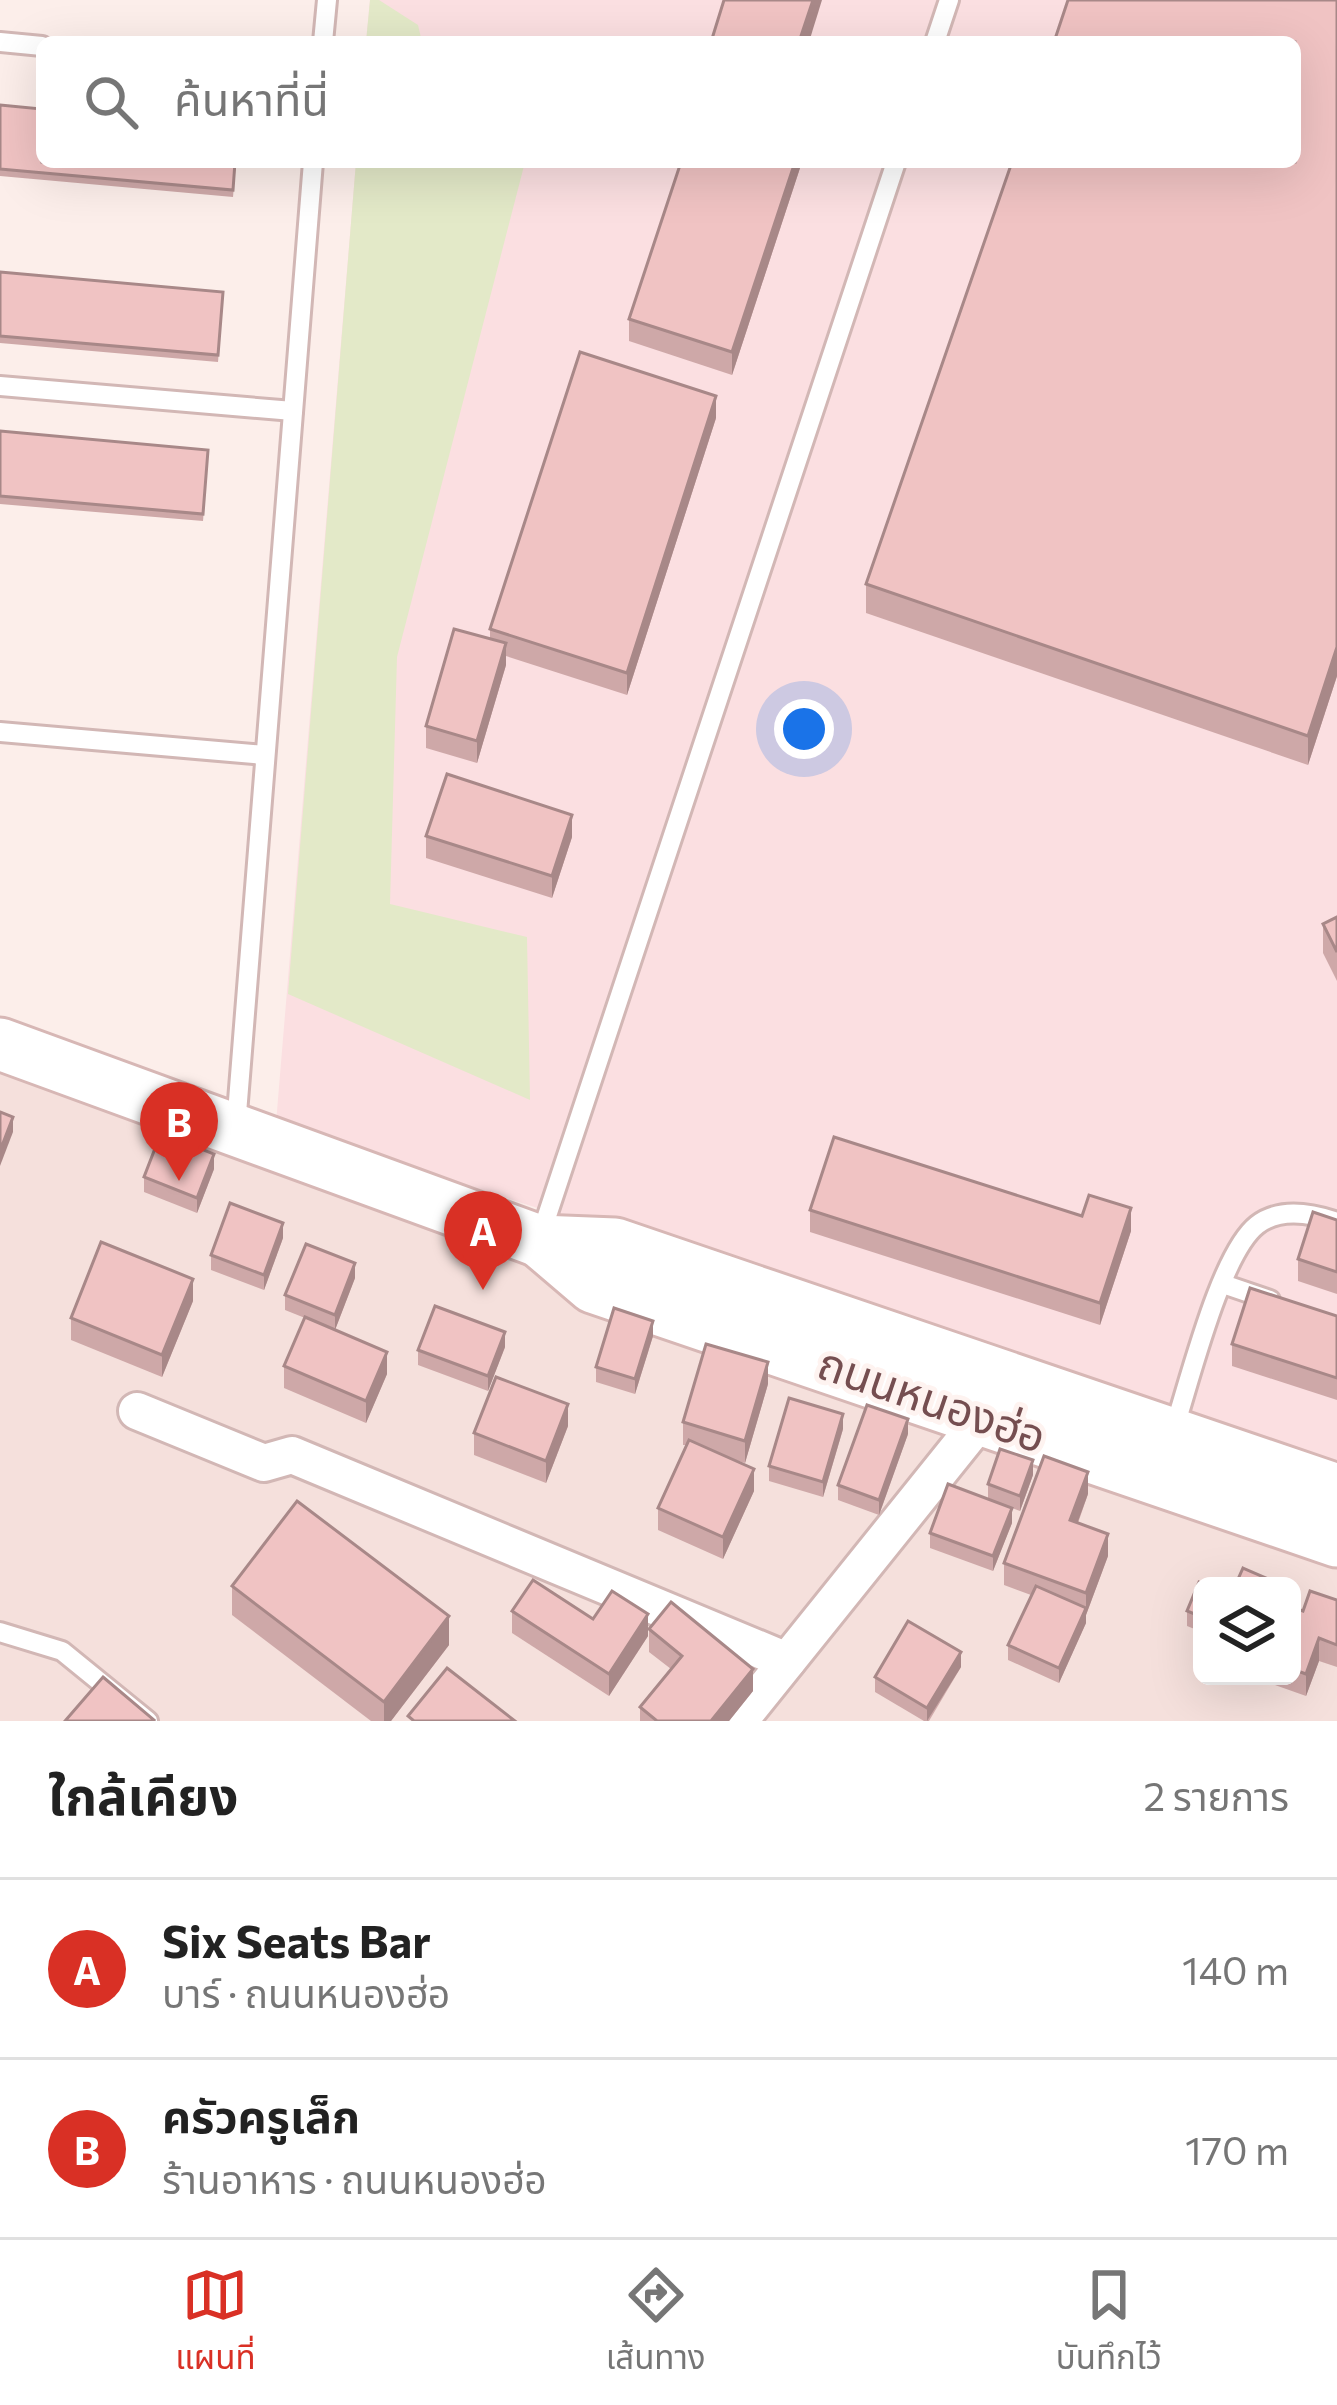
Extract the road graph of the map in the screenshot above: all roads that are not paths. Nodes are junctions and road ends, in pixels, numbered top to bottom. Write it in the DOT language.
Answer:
graph roads {
  1 [pos="327,0"];
  2 [pos="949,0"];
  3 [pos="324,36"];
  4 [pos="937,36"];
  5 [pos="0,42"];
  6 [pos="36,45"];
  7 [pos="313,168"];
  8 [pos="894,168"];
  9 [pos="0,386"];
  10 [pos="293,411"];
  11 [pos="0,732"];
  12 [pos="264,755"];
  13 [pos="0,1044"];
  14 [pos="236,1131"];
  15 [pos="1337,1222"];
  16 [pos="538,1241"];
  17 [pos="1222,1284"];
  18 [pos="1299,1310"];
  19 [pos="137,1411"];
  20 [pos="984,1416"];
  21 [pos="1165,1455"];
  22 [pos="1337,1490"];
  23 [pos="1337,1541"];
  24 [pos="0,1632"];
  25 [pos="787,1661"];
  26 [pos="148,1721"];
  27 [pos="739,1721"];
  1 -- 3 [label="lane"];
  2 -- 4 [label="lane"];
  5 -- 6 [label="lane"];
  7 -- 10 [label="lane"];
  8 -- 16 [label="lane"];
  9 -- 10 [label="lane"];
  10 -- 12 [label="lane"];
  11 -- 12 [label="lane"];
  12 -- 14 [label="lane"];
  13 -- 14 [label="street, ถนนหนองฮ่อ"];
  14 -- 16 [label="street, ถนนหนองฮ่อ"];
  15 -- 17 [label="lane"];
  16 -- 20 [label="street, ถนนหนองฮ่อ"];
  16 -- 21 [label="street, ถนนหนองฮ่อ"];
  17 -- 18 [label="lane"];
  17 -- 21 [label="lane"];
  19 -- 25 [label="street"];
  20 -- 21 [label="street, ถนนหนองฮ่อ"];
  20 -- 25 [label="street"];
  21 -- 22 [label="street, ถนนหนองฮ่อ"];
  21 -- 23 [label="street, ถนนหนองฮ่อ"];
  24 -- 26 [label="lane"];
  25 -- 27 [label="street"];
}
